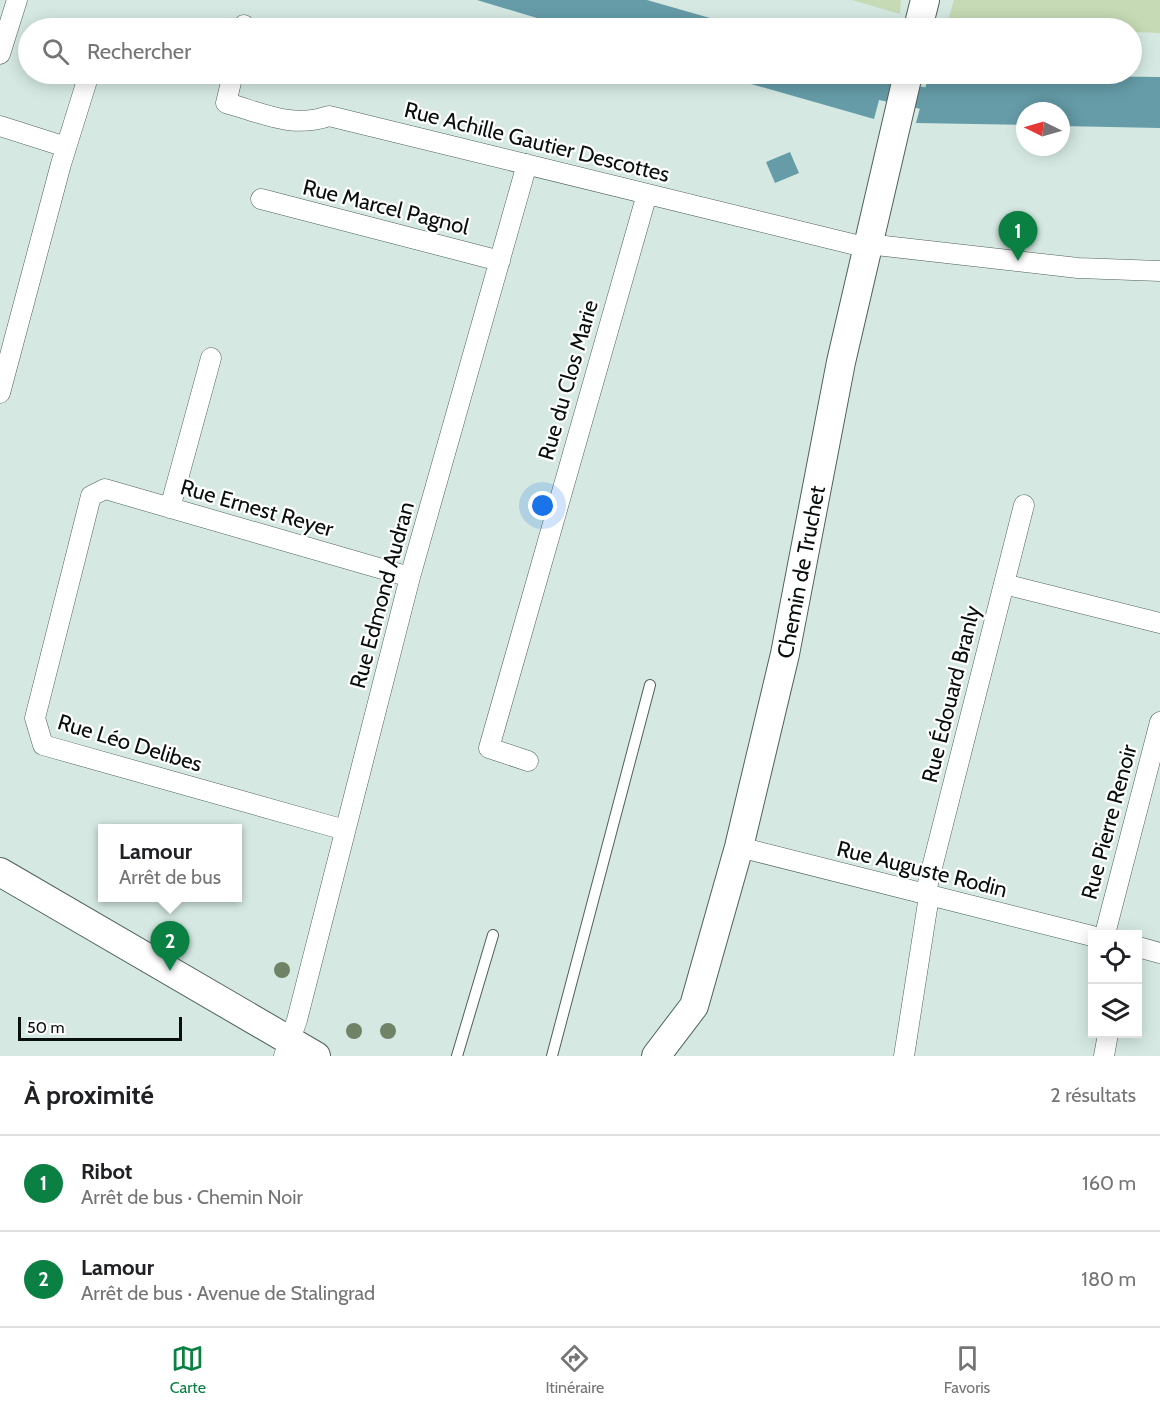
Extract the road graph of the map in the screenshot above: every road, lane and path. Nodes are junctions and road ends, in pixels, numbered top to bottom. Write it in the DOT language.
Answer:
graph roads {
  1 [pos="17,0"];
  2 [pos="925,0"];
  3 [pos="920,18"];
  4 [pos="0,54"];
  5 [pos="86,84"];
  6 [pos="231,84"];
  7 [pos="906,84"];
  8 [pos="0,126"];
  9 [pos="66,147"];
  10 [pos="527,164"];
  11 [pos="647,194"];
  12 [pos="261,200"];
  13 [pos="867,244"];
  14 [pos="500,261"];
  15 [pos="1160,271"];
  16 [pos="211,358"];
  17 [pos="0,393"];
  18 [pos="91,496"];
  19 [pos="1024,505"];
  20 [pos="170,508"];
  21 [pos="410,577"];
  22 [pos="1004,584"];
  23 [pos="1160,623"];
  24 [pos="650,685"];
  25 [pos="1160,722"];
  26 [pos="528,761"];
  27 [pos="345,830"];
  28 [pos="739,847"];
  29 [pos="0,872"];
  30 [pos="927,895"];
  31 [pos="1106,930"];
  32 [pos="493,935"];
  33 [pos="1088,935"];
  34 [pos="1142,948"];
  35 [pos="1160,953"];
  36 [pos="1107,1038"];
  37 [pos="287,1048"];
  38 [pos="316,1056"];
  39 [pos="458,1056"];
  40 [pos="552,1056"];
  41 [pos="656,1056"];
  42 [pos="904,1056"];
  43 [pos="1104,1056"];
  1 -- 4 [label="street"];
  2 -- 3 [label="main road"];
  5 -- 9 [label="street"];
  6 -- 10 [label="street, Rue Achille Gautier Descottes"];
  7 -- 13 [label="main road, Chemin de Truchet"];
  8 -- 9 [label="street"];
  9 -- 17 [label="street"];
  10 -- 11 [label="street, Rue Achille Gautier Descottes"];
  10 -- 14 [label="street, Rue Edmond Audran"];
  11 -- 13 [label="street, Rue Achille Gautier Descottes"];
  11 -- 26 [label="street, Rue du Clos Marie"];
  12 -- 14 [label="street, Rue Marcel Pagnol"];
  13 -- 15 [label="street, Rue Achille Gautier Descottes"];
  13 -- 28 [label="main road, Chemin de Truchet"];
  14 -- 21 [label="street, Rue Edmond Audran"];
  16 -- 20 [label="street"];
  18 -- 20 [label="street, Rue Ernest Reyer"];
  18 -- 27 [label="street, Rue Léo Delibes"];
  19 -- 22 [label="street, Rue Édouard Branly"];
  20 -- 21 [label="street, Rue Ernest Reyer"];
  21 -- 27 [label="street, Rue Edmond Audran"];
  22 -- 23 [label="street"];
  22 -- 30 [label="street, Rue Édouard Branly"];
  24 -- 40 [label="lane"];
  25 -- 31 [label="street, Rue Pierre Renoir"];
  27 -- 37 [label="street, Rue Edmond Audran"];
  28 -- 30 [label="street, Rue Auguste Rodin"];
  28 -- 41 [label="main road, Chemin de Truchet"];
  29 -- 37 [label="main road"];
  30 -- 33 [label="street, Rue Auguste Rodin"];
  30 -- 42 [label="street, Rue Édouard Branly"];
  32 -- 39 [label="lane"];
  34 -- 35 [label="street"];
  36 -- 43 [label="street"];
  37 -- 38 [label="main road"];
}
